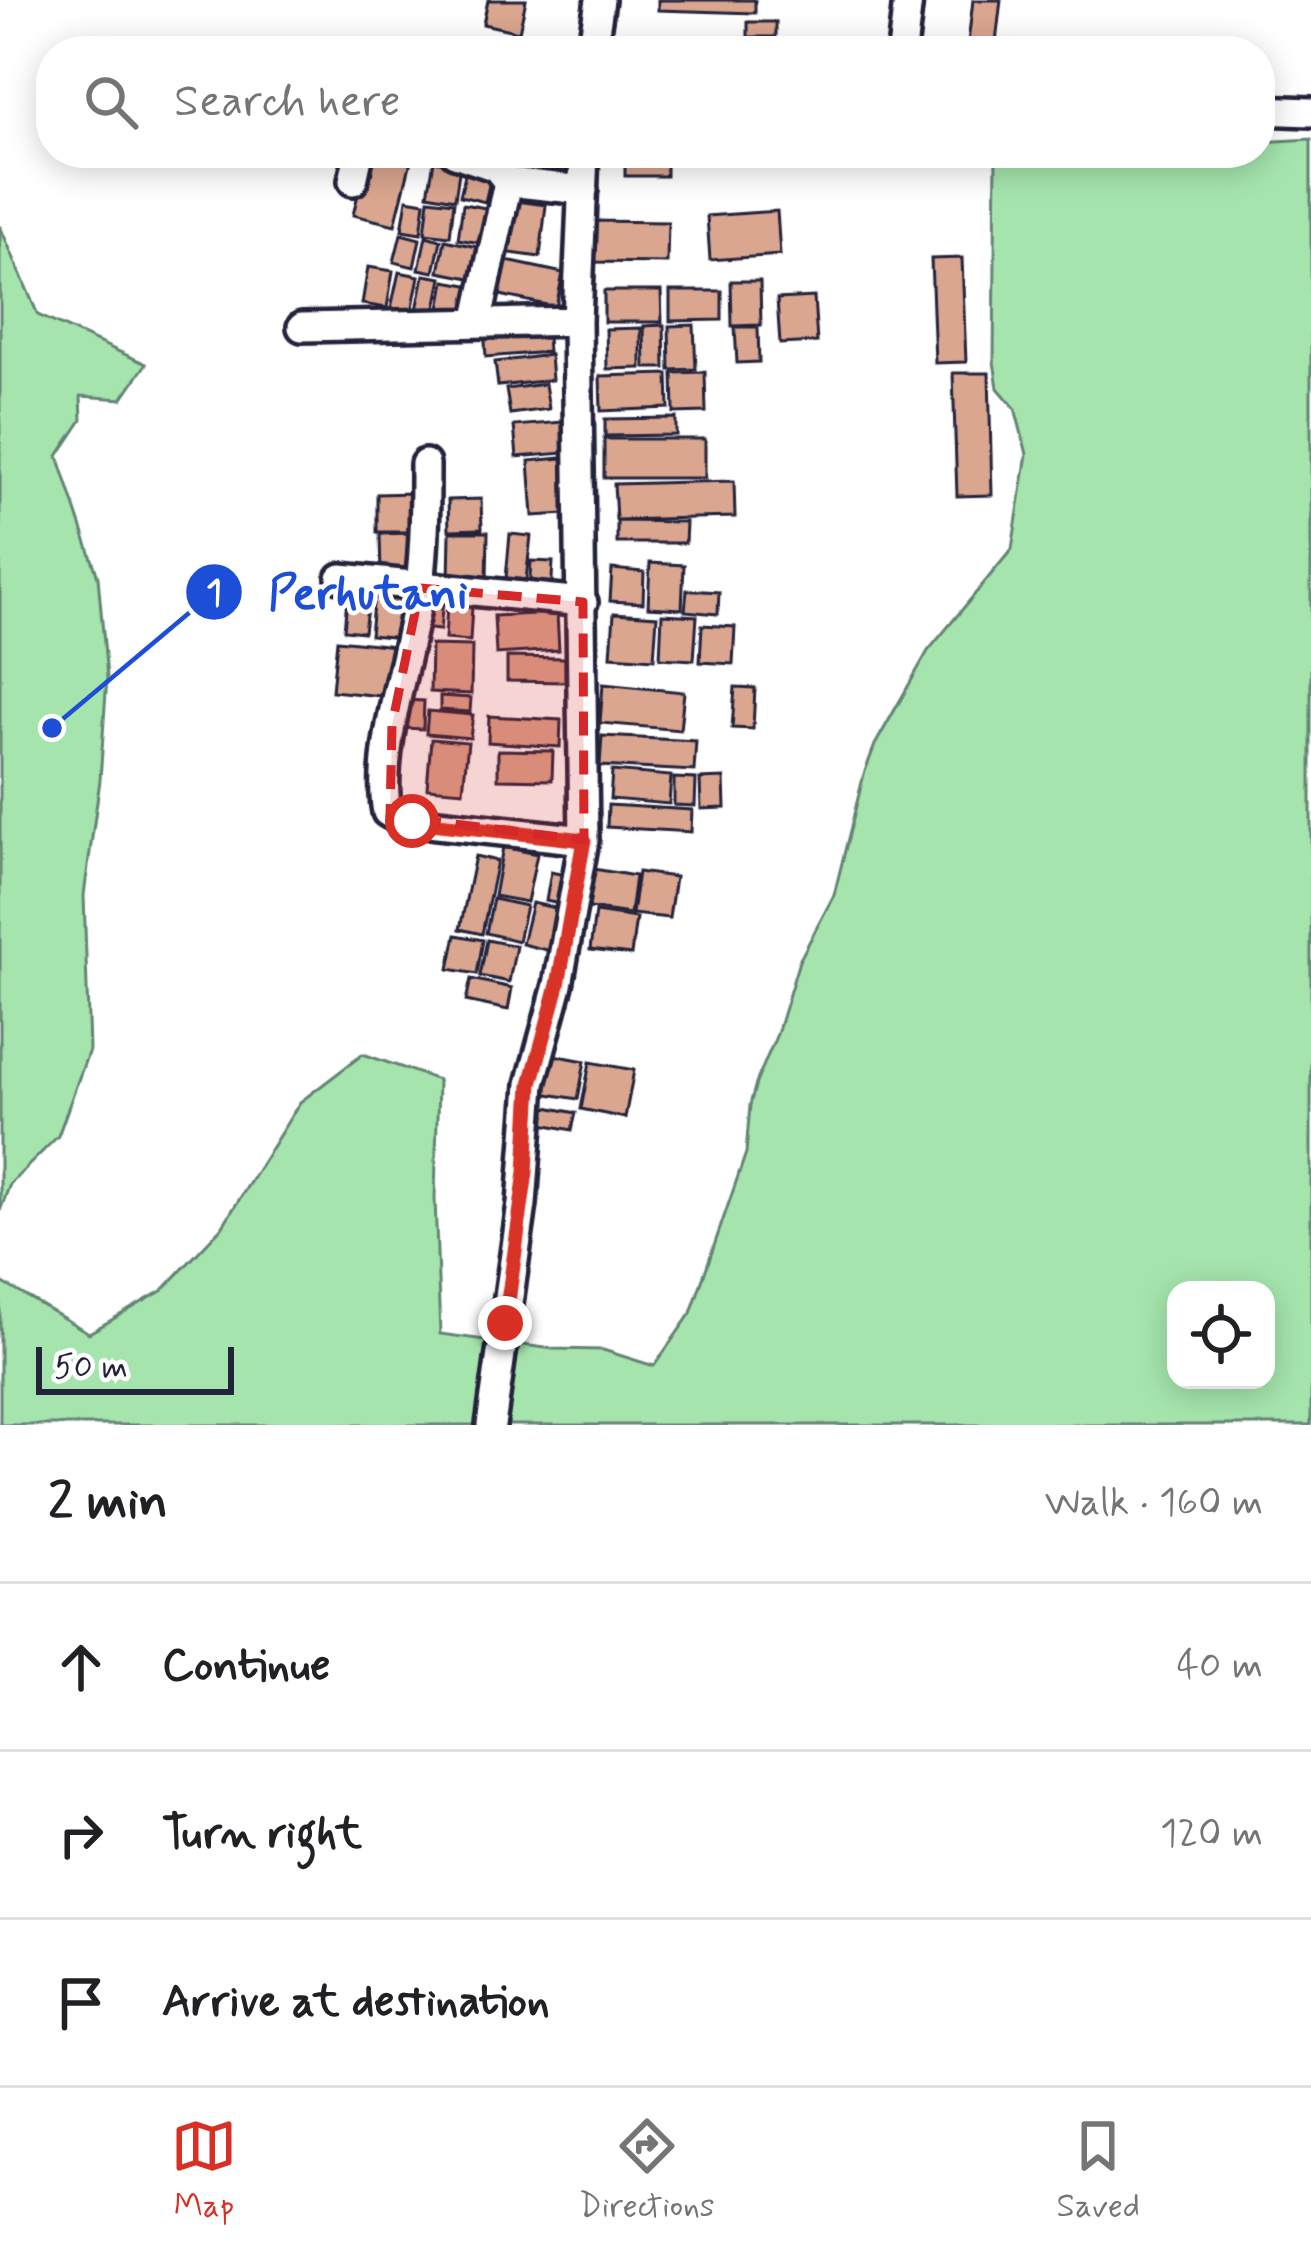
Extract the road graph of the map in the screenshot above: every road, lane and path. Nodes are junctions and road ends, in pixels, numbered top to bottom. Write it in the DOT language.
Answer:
graph roads {
  1 [pos="600,0"];
  2 [pos="908,0"];
  3 [pos="594,36"];
  4 [pos="904,36"];
  5 [pos="1275,111"];
  6 [pos="1311,112"];
  7 [pos="497,168"];
  8 [pos="584,168"];
  9 [pos="508,182"];
  10 [pos="583,190"];
  11 [pos="578,321"];
  12 [pos="477,322"];
  13 [pos="302,327"];
  14 [pos="424,464"];
  15 [pos="341,578"];
  16 [pos="420,588"];
  17 [pos="583,602"];
  18 [pos="584,840"];
  19 [pos="491,1425"];
  1 -- 3 [label="street"];
  2 -- 4 [label="street"];
  5 -- 6 [label="street"];
  7 -- 9 [label="street"];
  8 -- 10 [label="street"];
  9 -- 10 [label="street"];
  9 -- 12 [label="street"];
  10 -- 11 [label="street"];
  11 -- 12 [label="street"];
  11 -- 17 [label="street"];
  12 -- 13 [label="street"];
  14 -- 16 [label="street"];
  15 -- 16 [label="street"];
  16 -- 17 [label="street"];
  16 -- 18 [label="street"];
  17 -- 18 [label="street"];
  18 -- 19 [label="street"];
}
